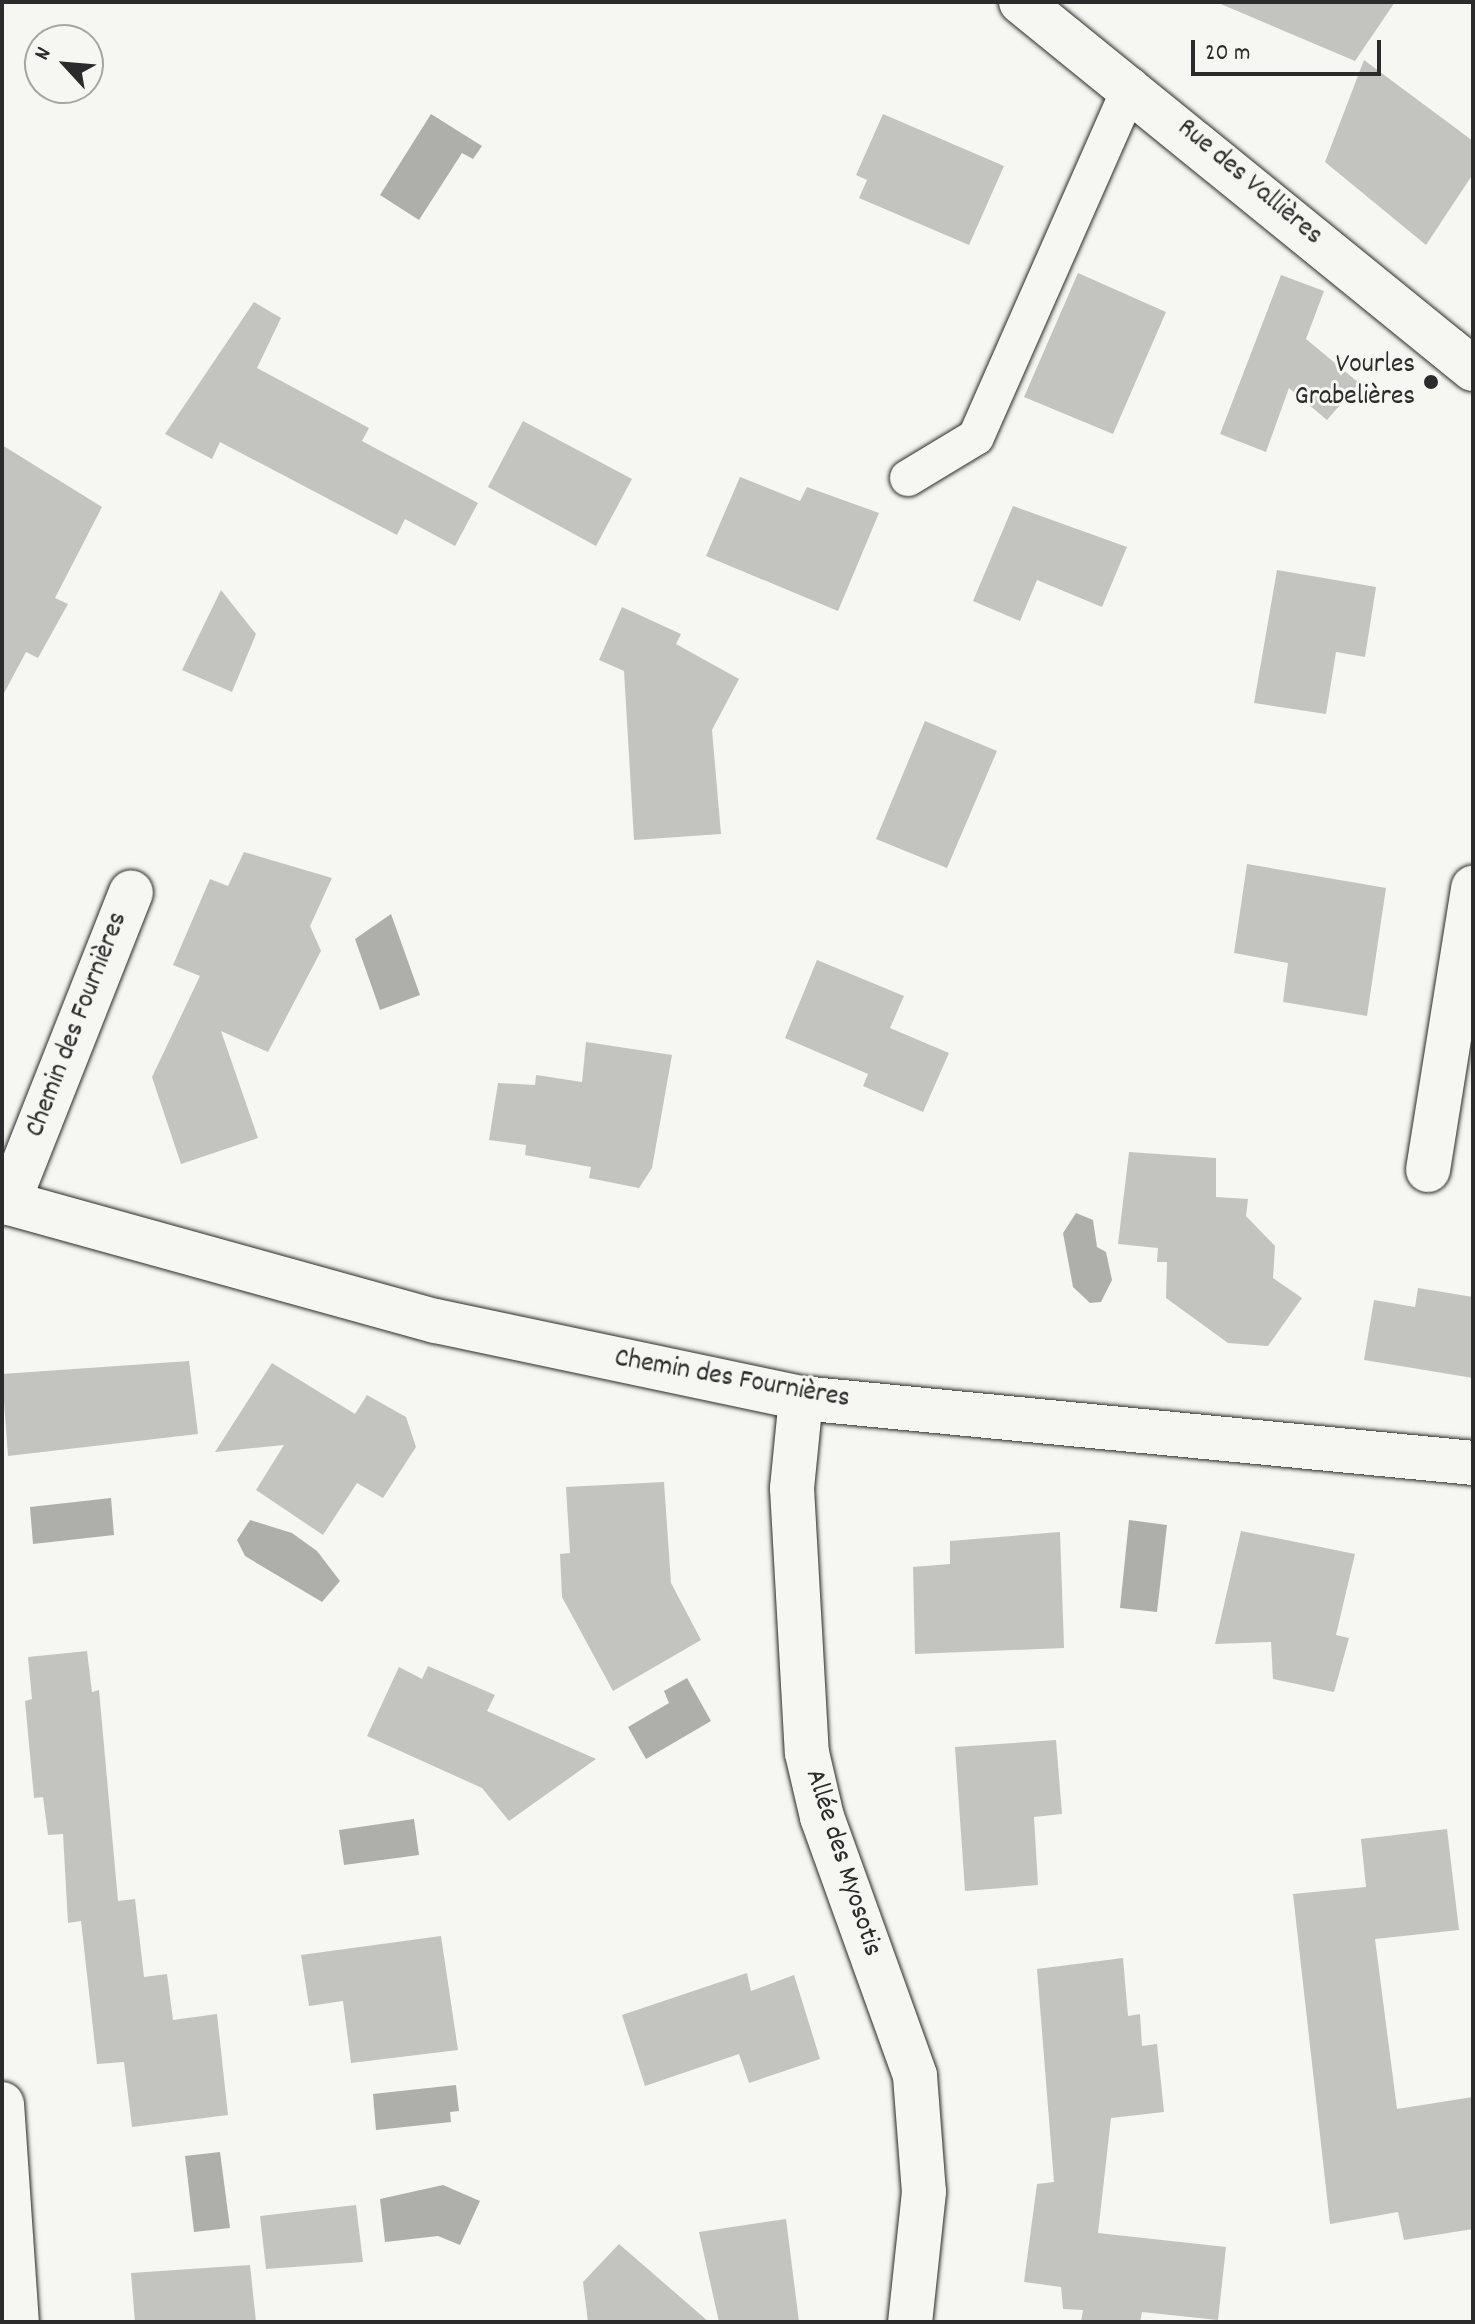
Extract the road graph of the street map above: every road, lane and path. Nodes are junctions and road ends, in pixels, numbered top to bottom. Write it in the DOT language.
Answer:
graph roads {
  1 [pos="1021,2"];
  2 [pos="1131,86"];
  3 [pos="1467,350"];
  4 [pos="908,478"];
  5 [pos="1473,888"];
  6 [pos="131,892"];
  7 [pos="1428,1170"];
  8 [pos="5,1202"];
  9 [pos="801,1398"];
  10 [pos="1473,1463"];
  11 [pos="2,2104"];
  12 [pos="17,2322"];
  13 [pos="910,2322"];
  1 -- 2 [label="street, Rue des Vallières"];
  2 -- 3 [label="street, Rue des Vallières"];
  2 -- 4 [label="lane"];
  5 -- 7 [label="street"];
  6 -- 8 [label="street, Chemin des Fournières"];
  8 -- 9 [label="street, Chemin des Fournières"];
  9 -- 10 [label="street, Chemin des Fournières"];
  9 -- 13 [label="street, Allée des Myosotis"];
  11 -- 12 [label="street"];
}
